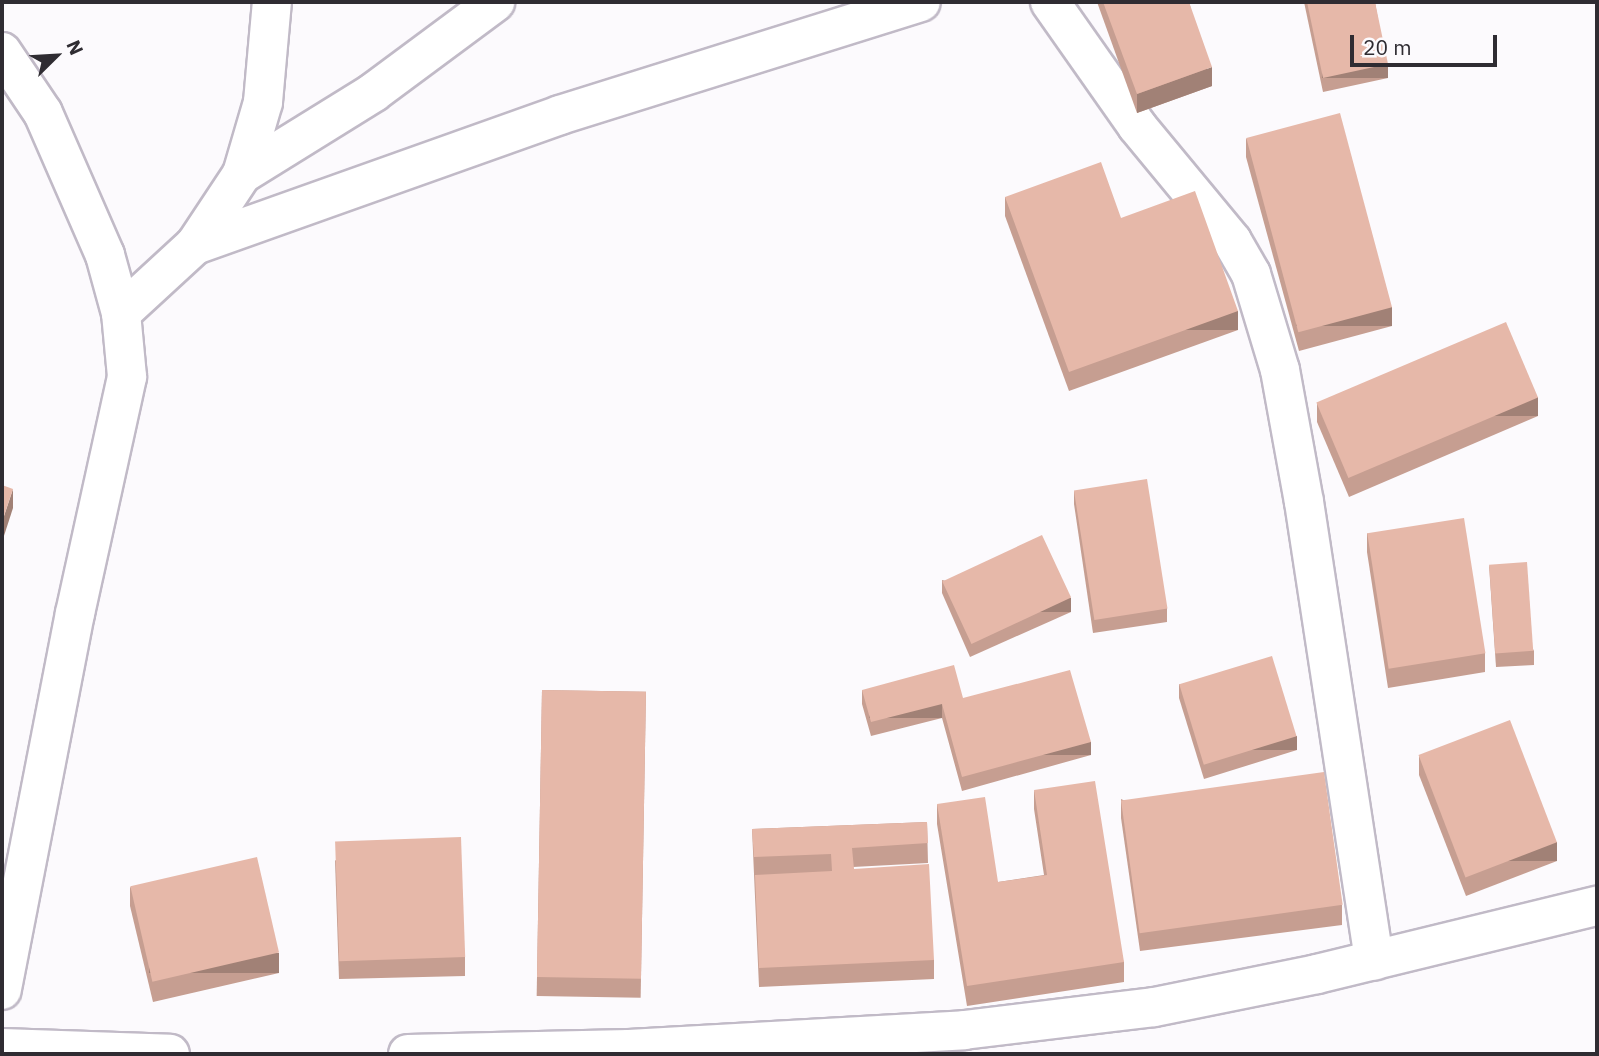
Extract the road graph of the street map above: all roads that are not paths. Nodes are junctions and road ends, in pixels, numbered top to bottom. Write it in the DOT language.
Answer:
graph roads {
  1 [pos="272,2"];
  2 [pos="495,2"];
  3 [pos="921,2"];
  4 [pos="1050,2"];
  5 [pos="2,52"];
  6 [pos="242,174"];
  7 [pos="194,245"];
  8 [pos="121,313"];
  9 [pos="1597,906"];
  10 [pos="1374,961"];
  11 [pos="2,990"];
  12 [pos="2,1048"];
  13 [pos="170,1054"];
  14 [pos="408,1054"];
  1 -- 6 [label="street"];
  2 -- 6 [label="street"];
  3 -- 7 [label="street"];
  4 -- 10 [label="street"];
  5 -- 8 [label="street"];
  6 -- 7 [label="street"];
  7 -- 8 [label="street"];
  8 -- 11 [label="street"];
  9 -- 10 [label="street"];
  10 -- 14 [label="street"];
  12 -- 13 [label="street"];
}
